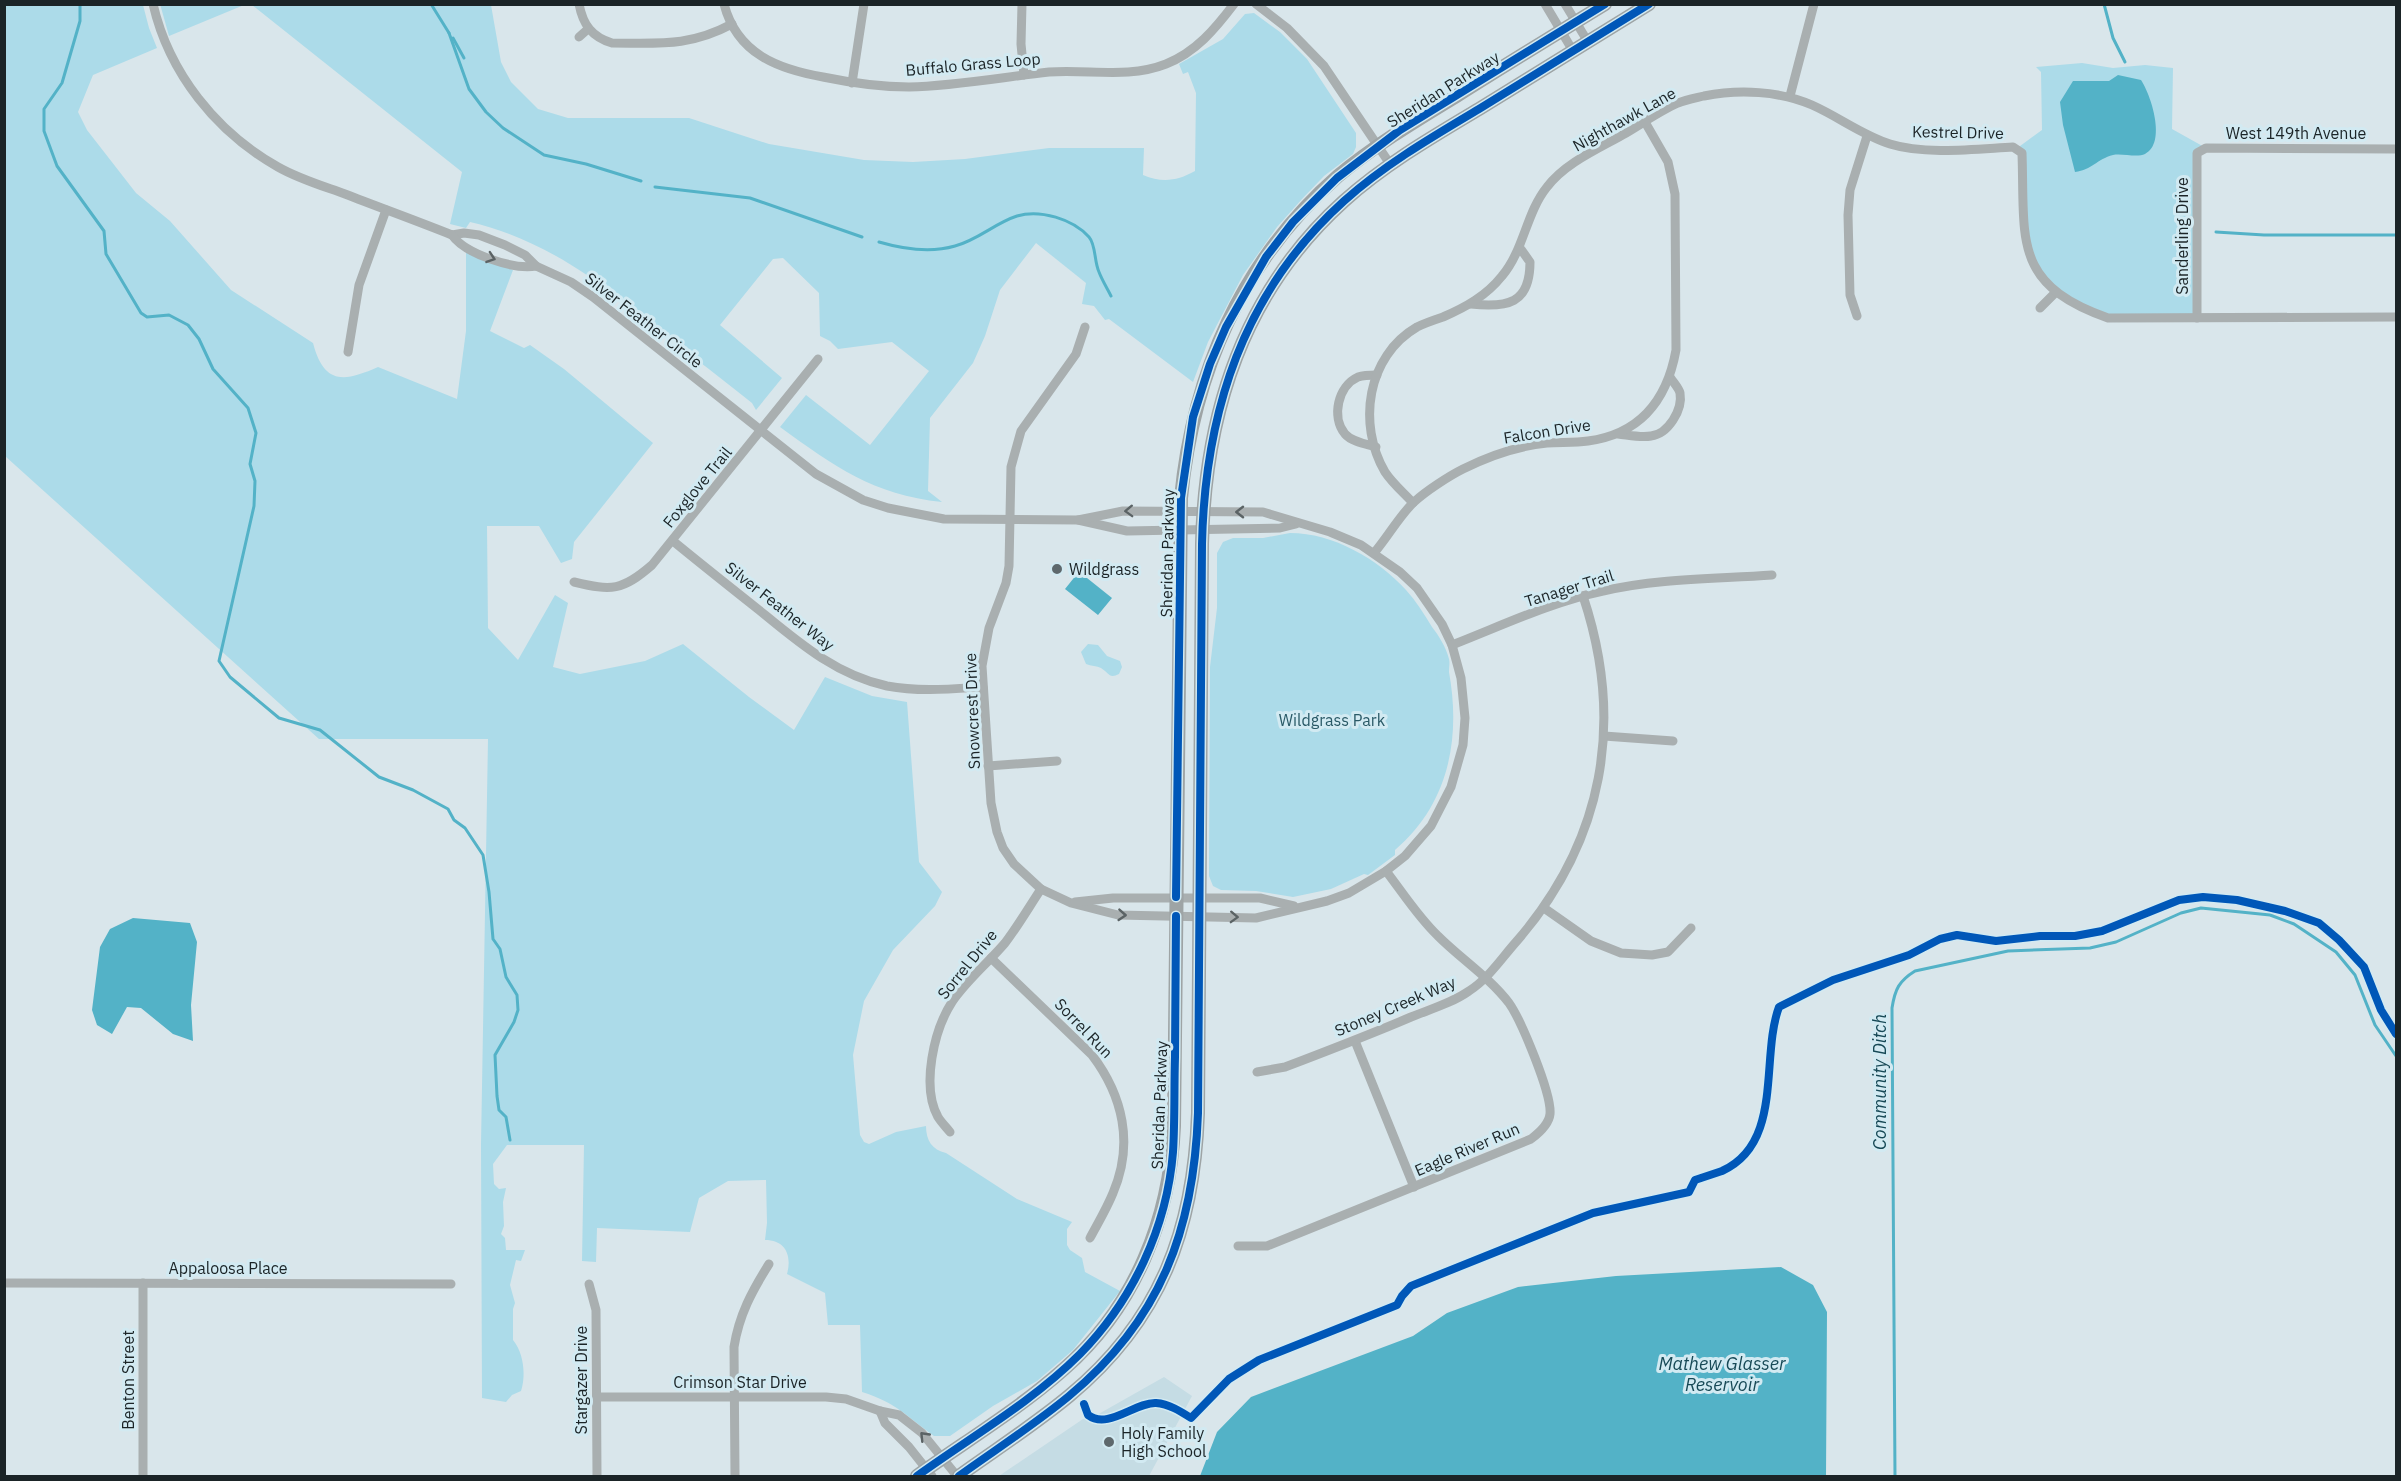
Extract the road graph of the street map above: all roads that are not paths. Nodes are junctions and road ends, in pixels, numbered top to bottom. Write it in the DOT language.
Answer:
graph roads {
  1 [pos="153,4"];
  2 [pos="579,4"];
  3 [pos="724,4"];
  4 [pos="864,4"];
  5 [pos="1022,4"];
  6 [pos="1233,4"];
  7 [pos="1256,4"];
  8 [pos="1545,4"];
  9 [pos="1565,4"];
  10 [pos="1605,4"];
  11 [pos="1649,4"];
  12 [pos="1811,7"];
  13 [pos="1576,22"];
  14 [pos="732,24"];
  15 [pos="588,29"];
  16 [pos="1560,32"];
  17 [pos="579,37"];
  18 [pos="1588,42"];
  19 [pos="1573,51"];
  20 [pos="1024,75"];
  21 [pos="852,83"];
  22 [pos="1791,96"];
  23 [pos="1646,122"];
  24 [pos="1867,136"];
  25 [pos="1378,147"];
  26 [pos="2397,148"];
  27 [pos="2197,153"];
  28 [pos="1390,164"];
  29 [pos="386,210"];
  30 [pos="452,235"];
  31 [pos="1520,248"];
  32 [pos="536,266"];
  33 [pos="2056,292"];
  34 [pos="1471,304"];
  35 [pos="2040,308"];
  36 [pos="1857,316"];
  37 [pos="2197,318"];
  38 [pos="2397,318"];
  39 [pos="1085,327"];
  40 [pos="348,352"];
  41 [pos="818,359"];
  42 [pos="1377,375"];
  43 [pos="1670,378"];
  44 [pos="761,431"];
  45 [pos="1618,434"];
  46 [pos="1376,447"];
  47 [pos="1413,502"];
  48 [pos="1180,512"];
  49 [pos="1203,512"];
  50 [pos="1010,520"];
  51 [pos="1078,520"];
  52 [pos="1296,524"];
  53 [pos="1180,529"];
  54 [pos="1202,529"];
  55 [pos="673,541"];
  56 [pos="1374,553"];
  57 [pos="1772,575"];
  58 [pos="574,582"];
  59 [pos="1583,596"];
  60 [pos="1452,645"];
  61 [pos="983,687"];
  62 [pos="1604,736"];
  63 [pos="1673,741"];
  64 [pos="1057,761"];
  65 [pos="988,766"];
  66 [pos="1386,871"];
  67 [pos="1041,889"];
  68 [pos="1176,897"];
  69 [pos="1200,897"];
  70 [pos="1071,903"];
  71 [pos="1296,907"];
  72 [pos="1544,908"];
  73 [pos="1176,916"];
  74 [pos="1200,916"];
  75 [pos="1691,927"];
  76 [pos="991,958"];
  77 [pos="1485,978"];
  78 [pos="1355,1041"];
  79 [pos="1257,1072"];
  80 [pos="950,1132"];
  81 [pos="1414,1187"];
  82 [pos="1090,1238"];
  83 [pos="1238,1246"];
  84 [pos="769,1264"];
  85 [pos="4,1283"];
  86 [pos="142,1283"];
  87 [pos="451,1284"];
  88 [pos="589,1284"];
  89 [pos="597,1397"];
  90 [pos="734,1397"];
  91 [pos="880,1411"];
  92 [pos="944,1458"];
  93 [pos="925,1474"];
  94 [pos="143,1476"];
  95 [pos="597,1476"];
  96 [pos="735,1476"];
  97 [pos="958,1476"];
  1 -- 29 [label="street, Silver Feather Circle"];
  2 -- 15 [label="street"];
  3 -- 14 [label="street, Buffalo Grass Loop"];
  4 -- 21 [label="street"];
  5 -- 20 [label="street"];
  6 -- 20 [label="street, Buffalo Grass Loop"];
  7 -- 25 [label="street"];
  8 -- 16 [label="street"];
  9 -- 13 [label="street"];
  10 -- 13 [label="main road, Sheridan Parkway"];
  11 -- 18 [label="main road, Sheridan Parkway"];
  12 -- 22 [label="street"];
  13 -- 16 [label="main road, Sheridan Parkway"];
  13 -- 18 [label="street"];
  14 -- 15 [label="street"];
  14 -- 21 [label="street, Buffalo Grass Loop"];
  15 -- 17 [label="street"];
  16 -- 19 [label="street"];
  16 -- 25 [label="main road, Sheridan Parkway"];
  18 -- 19 [label="main road, Sheridan Parkway"];
  19 -- 28 [label="main road, Sheridan Parkway"];
  20 -- 21 [label="street, Buffalo Grass Loop"];
  22 -- 23 [label="street, Nighthawk Lane"];
  22 -- 24 [label="street, Kestrel Drive"];
  23 -- 31 [label="street, Nighthawk Lane"];
  23 -- 43 [label="street, Falcon Drive"];
  24 -- 33 [label="street, Kestrel Drive"];
  24 -- 36 [label="street"];
  25 -- 28 [label="street"];
  25 -- 48 [label="main road, Sheridan Parkway"];
  26 -- 27 [label="street, West 149th Avenue"];
  27 -- 37 [label="street, Sanderling Drive"];
  28 -- 49 [label="main road, Sheridan Parkway"];
  29 -- 30 [label="street, Silver Feather Circle"];
  29 -- 40 [label="street"];
  30 -- 32 [label="street, one-way"];
  30 -- 32 [label="street, Silver Feather Circle"];
  31 -- 34 [label="street, Nighthawk Lane"];
  31 -- 34 [label="street, Nighthawk Lane"];
  32 -- 44 [label="street, Silver Feather Circle"];
  33 -- 35 [label="street"];
  33 -- 37 [label="street, Kestrel Drive"];
  34 -- 42 [label="street, Nighthawk Lane"];
  37 -- 38 [label="street, Kestrel Drive"];
  39 -- 50 [label="street, Snowcrest Drive"];
  41 -- 44 [label="street, Foxglove Trail"];
  42 -- 46 [label="street, Nighthawk Lane"];
  42 -- 46 [label="street"];
  43 -- 45 [label="street, Falcon Drive"];
  43 -- 45 [label="street, Falcon Drive"];
  44 -- 50 [label="street, Silver Feather Circle"];
  44 -- 55 [label="street, Foxglove Trail"];
  45 -- 47 [label="street, Falcon Drive"];
  46 -- 47 [label="street, Nighthawk Lane"];
  47 -- 56 [label="street, Falcon Drive"];
  48 -- 49 [label="street, Silver Feather Circle"];
  48 -- 51 [label="street, Silver Feather Circle, one-way"];
  48 -- 53 [label="main road, Sheridan Parkway"];
  52 -- 49 [label="street, Silver Feather Circle, one-way"];
  49 -- 54 [label="main road, Sheridan Parkway"];
  50 -- 51 [label="street, Silver Feather Circle"];
  50 -- 61 [label="street, Snowcrest Drive"];
  51 -- 53 [label="street, Silver Feather Circle"];
  52 -- 54 [label="street, Silver Feather Circle"];
  52 -- 56 [label="street, Silver Feather Circle"];
  53 -- 54 [label="street, Silver Feather Circle"];
  53 -- 68 [label="main road, Sheridan Parkway"];
  54 -- 69 [label="main road, Sheridan Parkway"];
  55 -- 58 [label="street, Foxglove Trail"];
  55 -- 61 [label="street, Silver Feather Way"];
  56 -- 60 [label="street, Silver Feather Circle"];
  57 -- 59 [label="street, Tanager Trail"];
  59 -- 60 [label="street, Tanager Trail"];
  59 -- 62 [label="street, Stoney Creek Way"];
  60 -- 66 [label="street, Snowcrest Drive"];
  61 -- 65 [label="street, Snowcrest Drive"];
  62 -- 63 [label="street"];
  62 -- 72 [label="street, Stoney Creek Way"];
  64 -- 65 [label="street"];
  65 -- 67 [label="street, Snowcrest Drive"];
  66 -- 71 [label="street, Snowcrest Drive"];
  66 -- 77 [label="street, Eagle River Run"];
  67 -- 70 [label="street, Snowcrest Drive"];
  67 -- 76 [label="street, Sorrel Drive"];
  68 -- 69 [label="street"];
  68 -- 70 [label="street"];
  68 -- 73 [label="main road, Sheridan Parkway"];
  69 -- 71 [label="street"];
  69 -- 74 [label="main road, Sheridan Parkway"];
  70 -- 73 [label="street, Snowcrest Drive, one-way"];
  74 -- 71 [label="street, Snowcrest Drive, one-way"];
  72 -- 75 [label="street"];
  72 -- 77 [label="street, Stoney Creek Way"];
  73 -- 74 [label="street, Snowcrest Drive"];
  73 -- 92 [label="main road, Sheridan Parkway"];
  74 -- 97 [label="main road, Sheridan Parkway"];
  76 -- 80 [label="street, Sorrel Drive"];
  76 -- 82 [label="street, Sorrel Run"];
  77 -- 78 [label="street, Stoney Creek Way"];
  77 -- 81 [label="street, Eagle River Run"];
  78 -- 79 [label="street, Stoney Creek Way"];
  78 -- 81 [label="street"];
  81 -- 83 [label="street, Eagle River Run"];
  84 -- 90 [label="street"];
  85 -- 86 [label="street, Appaloosa Place"];
  86 -- 87 [label="street, Appaloosa Place"];
  86 -- 94 [label="street, Benton Street"];
  88 -- 89 [label="street, Stargazer Drive"];
  89 -- 90 [label="street, Crimson Star Drive"];
  89 -- 95 [label="street, Stargazer Drive"];
  90 -- 91 [label="street, Crimson Star Drive"];
  90 -- 96 [label="street"];
  92 -- 91 [label="street, Crimson Star Drive, one-way"];
  91 -- 93 [label="street"];
  92 -- 93 [label="main road, Sheridan Parkway"];
  92 -- 97 [label="street, Crimson Star Drive"];
}
